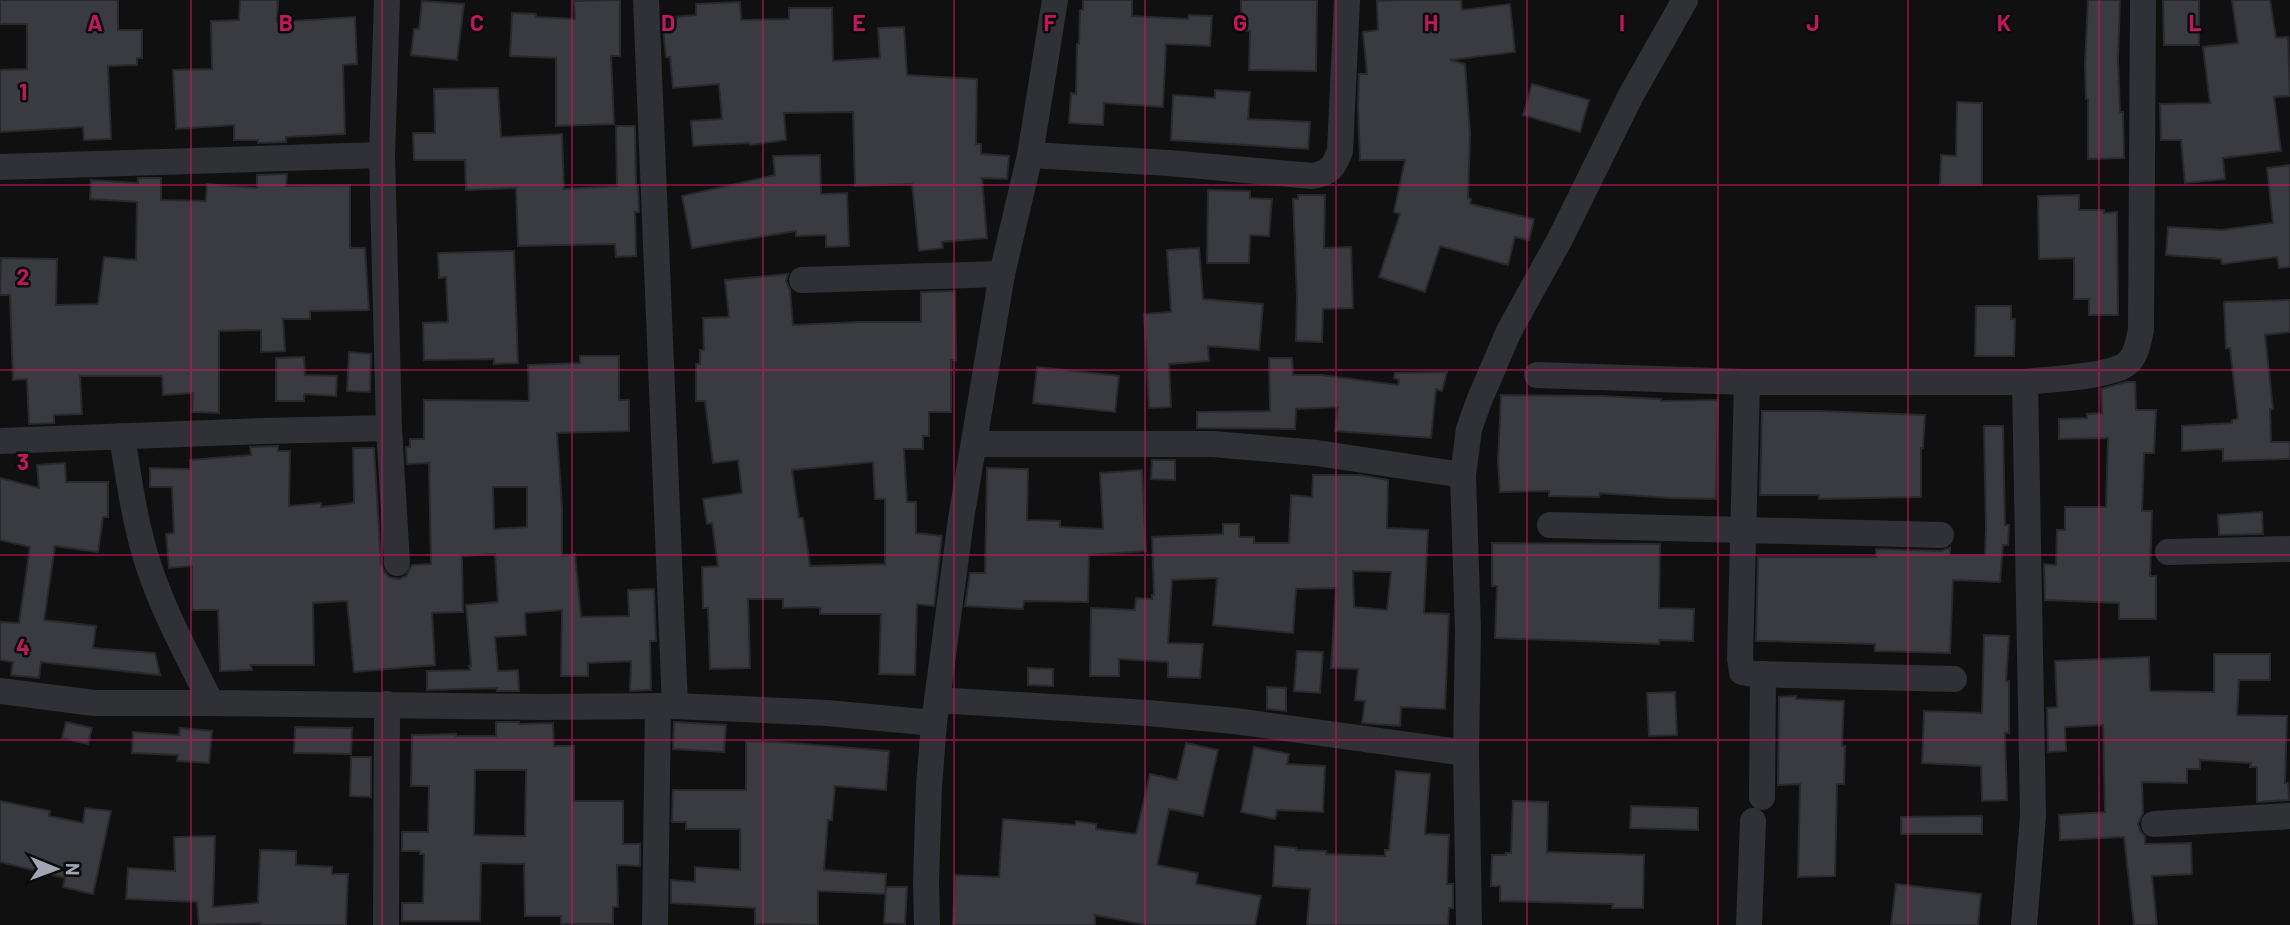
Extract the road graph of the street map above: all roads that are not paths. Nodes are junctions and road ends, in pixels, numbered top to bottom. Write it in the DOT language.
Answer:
graph roads {
  1 [pos="387,0"];
  2 [pos="646,0"];
  3 [pos="1055,0"];
  4 [pos="1346,0"];
  5 [pos="1685,0"];
  6 [pos="2143,0"];
  7 [pos="382,155"];
  8 [pos="1030,155"];
  9 [pos="0,167"];
  10 [pos="1002,274"];
  11 [pos="802,280"];
  12 [pos="1537,375"];
  13 [pos="1747,382"];
  14 [pos="2025,382"];
  15 [pos="389,428"];
  16 [pos="122,436"];
  17 [pos="0,441"];
  18 [pos="975,444"];
  19 [pos="1463,475"];
  20 [pos="1550,525"];
  21 [pos="1742,531"];
  22 [pos="1941,534"];
  23 [pos="2290,550"];
  24 [pos="2168,552"];
  25 [pos="397,563"];
  26 [pos="1763,674"];
  27 [pos="1954,678"];
  28 [pos="0,691"];
  29 [pos="211,703"];
  30 [pos="387,704"];
  31 [pos="666,706"];
  32 [pos="935,712"];
  33 [pos="1466,753"];
  34 [pos="2290,816"];
  35 [pos="2154,824"];
  36 [pos="386,925"];
  37 [pos="655,925"];
  38 [pos="927,925"];
  39 [pos="1469,925"];
  40 [pos="1749,925"];
  41 [pos="2024,925"];
  1 -- 7 [label="street"];
  2 -- 31 [label="street"];
  3 -- 8 [label="street"];
  4 -- 8 [label="street"];
  5 -- 19 [label="street"];
  6 -- 14 [label="street"];
  7 -- 9 [label="street"];
  7 -- 15 [label="street"];
  8 -- 10 [label="street"];
  10 -- 11 [label="street"];
  10 -- 18 [label="street"];
  12 -- 13 [label="street"];
  13 -- 14 [label="street"];
  13 -- 21 [label="street"];
  14 -- 41 [label="street"];
  15 -- 16 [label="street"];
  15 -- 25 [label="street"];
  16 -- 17 [label="street"];
  16 -- 29 [label="street"];
  18 -- 19 [label="street"];
  18 -- 32 [label="street"];
  19 -- 33 [label="street"];
  20 -- 21 [label="street"];
  21 -- 22 [label="street"];
  21 -- 26 [label="street"];
  23 -- 24 [label="street"];
  26 -- 27 [label="street"];
  26 -- 40 [label="street"];
  28 -- 29 [label="street"];
  29 -- 30 [label="street"];
  30 -- 31 [label="street"];
  30 -- 36 [label="street"];
  31 -- 32 [label="street"];
  31 -- 37 [label="street"];
  32 -- 33 [label="street"];
  32 -- 38 [label="street"];
  33 -- 39 [label="street"];
  34 -- 35 [label="street"];
}
